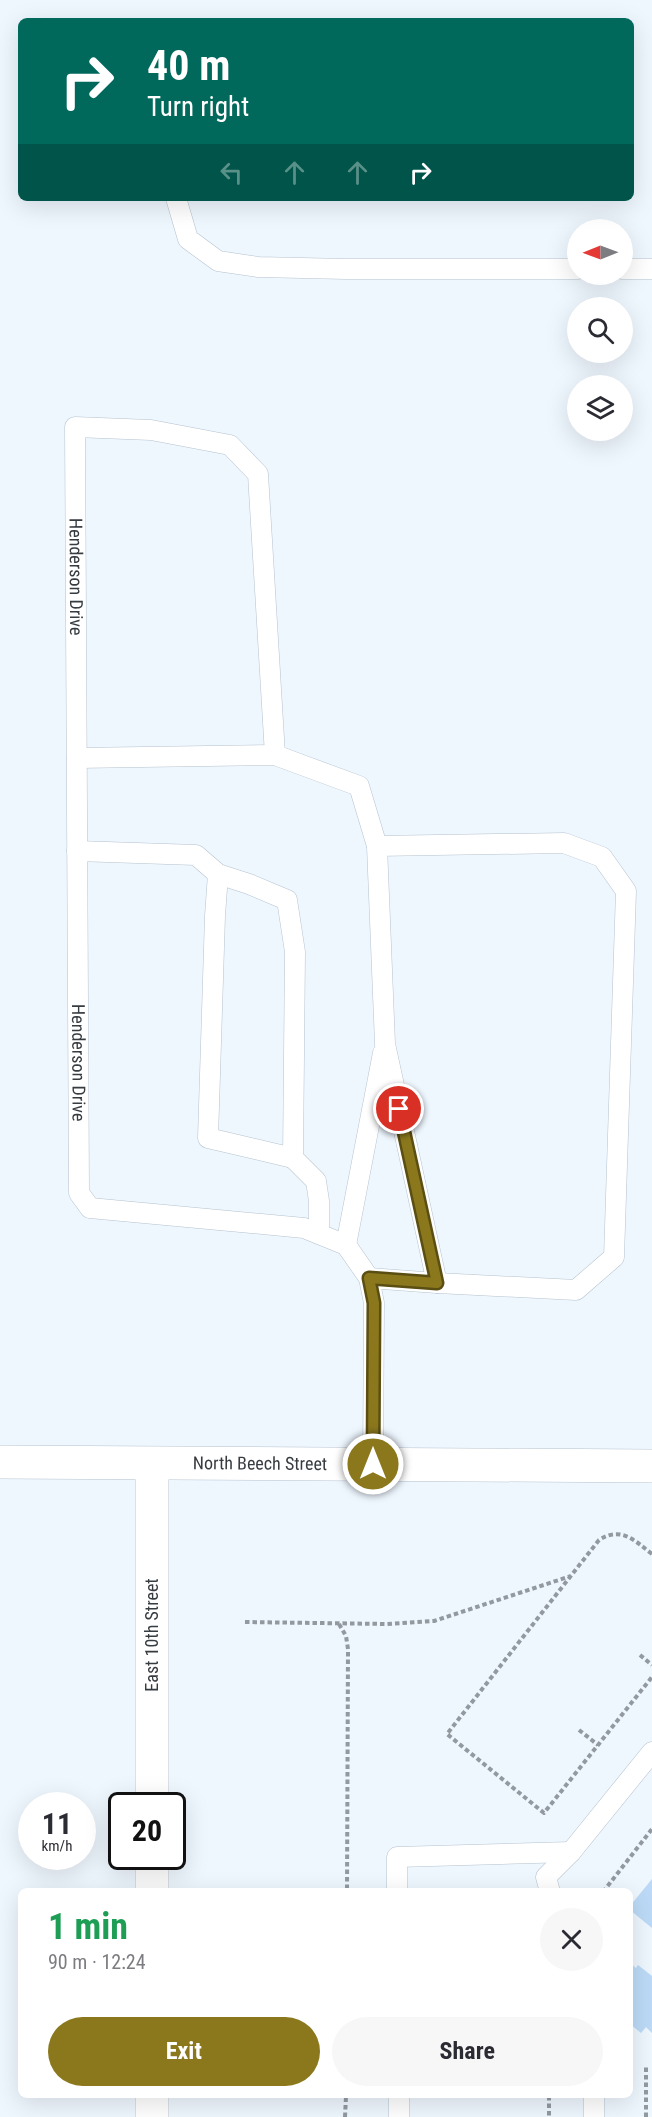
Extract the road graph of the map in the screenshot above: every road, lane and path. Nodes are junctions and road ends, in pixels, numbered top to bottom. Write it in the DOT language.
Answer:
graph roads {
  1 [pos="177,201"];
  2 [pos="567,269"];
  3 [pos="633,269"];
  4 [pos="652,269"];
  5 [pos="275,755"];
  6 [pos="77,758"];
  7 [pos="377,846"];
  8 [pos="77,851"];
  9 [pos="218,874"];
  10 [pos="385,1044"];
  11 [pos="293,1158"];
  12 [pos="319,1234"];
  13 [pos="346,1245"];
  14 [pos="369,1278"];
  15 [pos="437,1283"];
  16 [pos="6,1462"];
  17 [pos="152,1464"];
  18 [pos="373,1464"];
  19 [pos="652,1466"];
  20 [pos="652,1554"];
  21 [pos="571,1576"];
  22 [pos="245,1622"];
  23 [pos="339,1624"];
  24 [pos="640,1655"];
  25 [pos="652,1665"];
  26 [pos="652,1677"];
  27 [pos="579,1730"];
  28 [pos="598,1745"];
  29 [pos="652,1752"];
  30 [pos="152,1792"];
  31 [pos="652,1829"];
  32 [pos="571,1852"];
  33 [pos="152,1870"];
  34 [pos="152,1888"];
  35 [pos="347,1888"];
  36 [pos="397,1888"];
  37 [pos="549,1888"];
  38 [pos="606,1888"];
  39 [pos="646,2067"];
  40 [pos="152,2098"];
  41 [pos="346,2098"];
  42 [pos="399,2098"];
  43 [pos="549,2098"];
  44 [pos="594,2098"];
  45 [pos="152,2117"];
  46 [pos="345,2117"];
  47 [pos="399,2117"];
  48 [pos="549,2117"];
  49 [pos="594,2117"];
  50 [pos="646,2117"];
  1 -- 2 [label="lane"];
  3 -- 4 [label="lane"];
  5 -- 6 [label="lane"];
  5 -- 6 [label="lane, Henderson Drive"];
  5 -- 7 [label="lane"];
  6 -- 8 [label="lane, Henderson Drive"];
  7 -- 10 [label="lane"];
  7 -- 15 [label="lane"];
  8 -- 9 [label="lane"];
  8 -- 12 [label="lane, Henderson Drive"];
  9 -- 11 [label="lane"];
  9 -- 11 [label="lane"];
  10 -- 13 [label="lane"];
  10 -- 15 [label="lane"];
  11 -- 12 [label="lane"];
  12 -- 13 [label="lane, Henderson Drive"];
  13 -- 14 [label="lane"];
  14 -- 15 [label="lane"];
  14 -- 18 [label="lane"];
  16 -- 17 [label="street, North Beech Street"];
  17 -- 18 [label="street, North Beech Street"];
  17 -- 30 [label="street, East 10th Street"];
  18 -- 19 [label="street, North Beech Street"];
  20 -- 21 [label="path"];
  21 -- 23 [label="path"];
  21 -- 28 [label="path"];
  22 -- 23 [label="path"];
  23 -- 35 [label="path"];
  24 -- 25 [label="path"];
  26 -- 28 [label="path"];
  27 -- 28 [label="path"];
  29 -- 32 [label="lane"];
  31 -- 38 [label="path"];
  32 -- 36 [label="lane"];
  32 -- 37 [label="lane"];
  33 -- 34 [label="street"];
  39 -- 50 [label="path"];
  40 -- 45 [label="street"];
  41 -- 46 [label="path"];
  42 -- 47 [label="lane"];
  43 -- 48 [label="path"];
  44 -- 49 [label="lane"];
}
